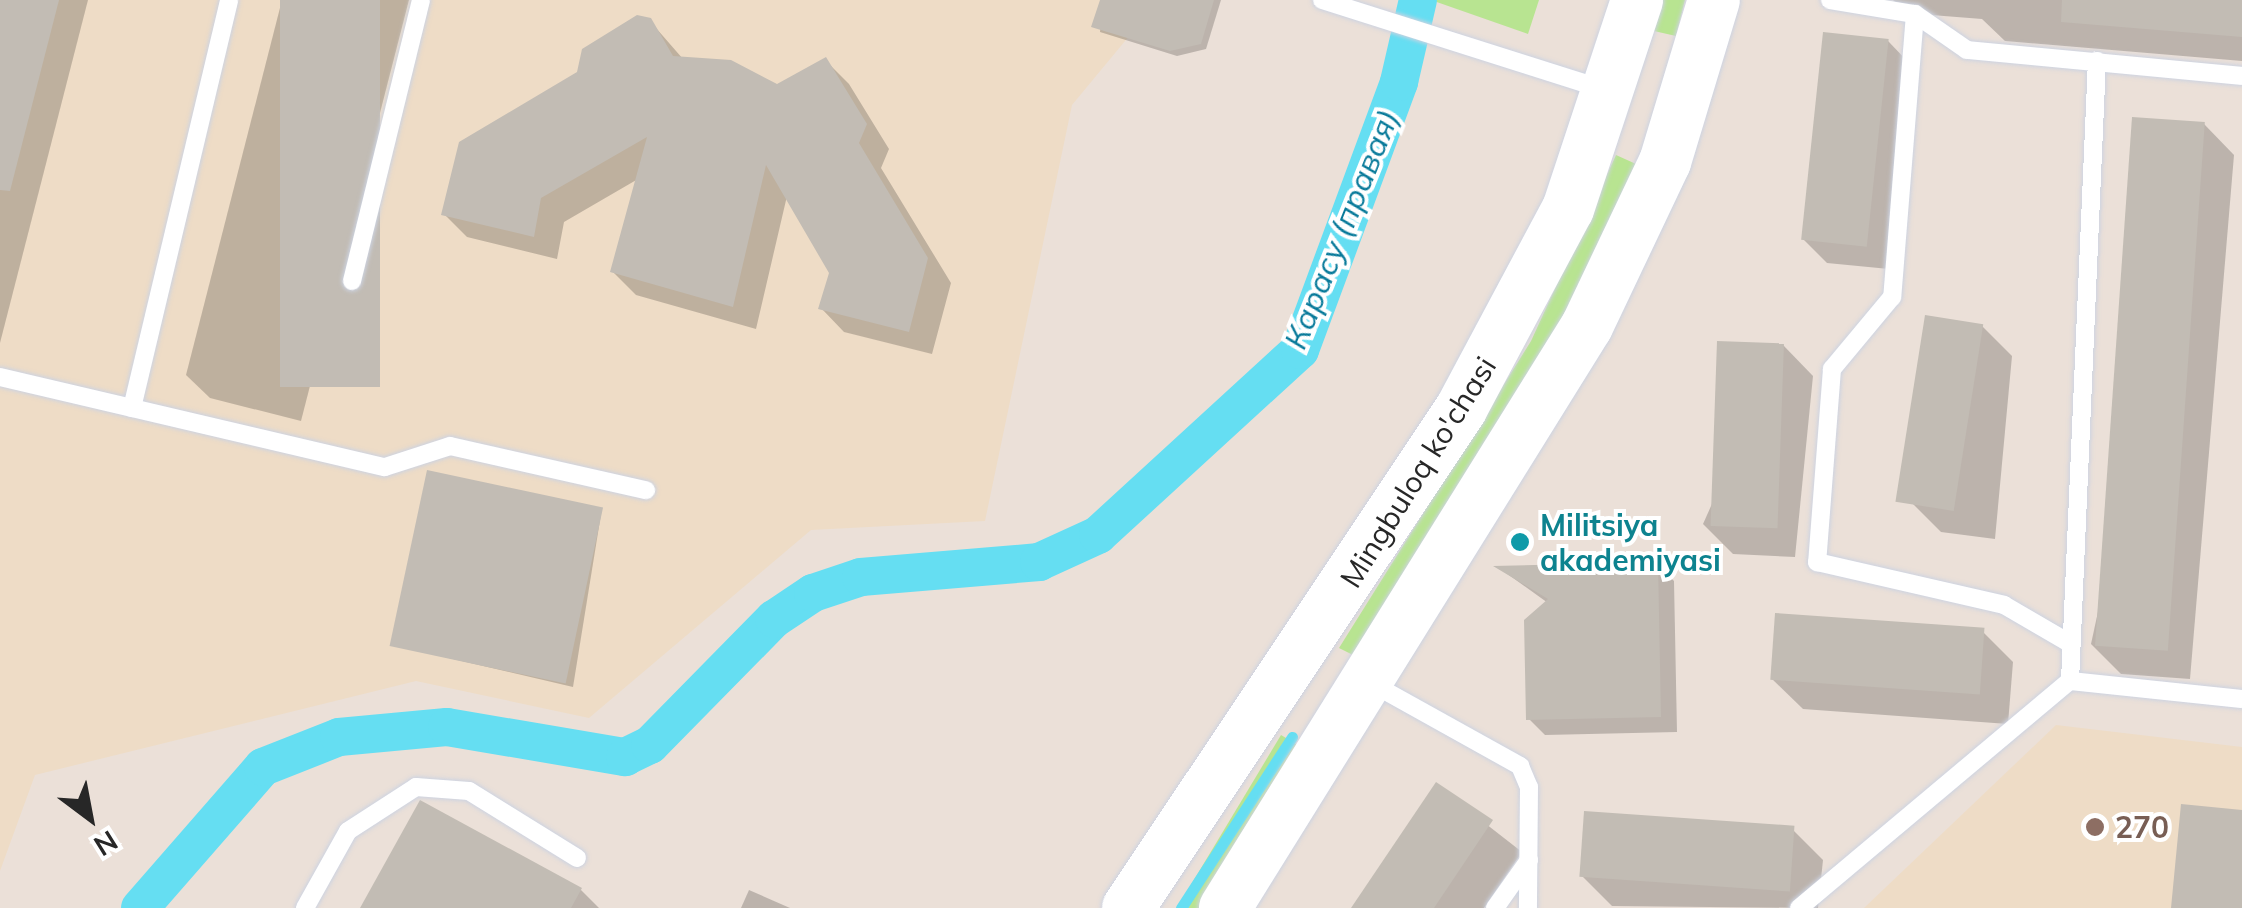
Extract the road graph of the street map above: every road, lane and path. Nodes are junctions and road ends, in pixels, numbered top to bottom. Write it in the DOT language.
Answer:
graph roads {
  1 [pos="229,0"];
  2 [pos="421,0"];
  3 [pos="1637,0"];
  4 [pos="1714,0"];
  5 [pos="1830,0"];
  6 [pos="1331,2"];
  7 [pos="1915,14"];
  8 [pos="2097,61"];
  9 [pos="2242,76"];
  10 [pos="1610,91"];
  11 [pos="1683,113"];
  12 [pos="352,281"];
  13 [pos="0,377"];
  14 [pos="132,408"];
  15 [pos="646,490"];
  16 [pos="2071,644"];
  17 [pos="1294,668"];
  18 [pos="2070,681"];
  19 [pos="1364,695"];
  20 [pos="2242,699"];
  21 [pos="577,858"];
  22 [pos="1529,859"];
  23 [pos="305,908"];
  24 [pos="1128,908"];
  25 [pos="1225,908"];
  26 [pos="1495,908"];
  27 [pos="1528,908"];
  28 [pos="1800,908"];
  1 -- 14 [label="lane"];
  2 -- 12 [label="lane"];
  3 -- 10 [label="main road, Mingbuloq ko'chasi"];
  4 -- 11 [label="main road"];
  5 -- 7 [label="lane"];
  6 -- 10 [label="lane"];
  7 -- 8 [label="lane"];
  7 -- 16 [label="lane"];
  8 -- 9 [label="lane"];
  8 -- 16 [label="lane"];
  10 -- 11 [label="main road"];
  10 -- 17 [label="main road, Mingbuloq ko'chasi"];
  11 -- 19 [label="main road"];
  13 -- 14 [label="lane"];
  14 -- 15 [label="lane"];
  16 -- 18 [label="lane"];
  17 -- 19 [label="main road"];
  17 -- 24 [label="main road, Mingbuloq ko'chasi"];
  18 -- 20 [label="lane"];
  18 -- 28 [label="lane"];
  19 -- 22 [label="lane"];
  19 -- 25 [label="main road"];
  21 -- 23 [label="lane"];
  22 -- 26 [label="lane"];
  22 -- 27 [label="lane"];
}
